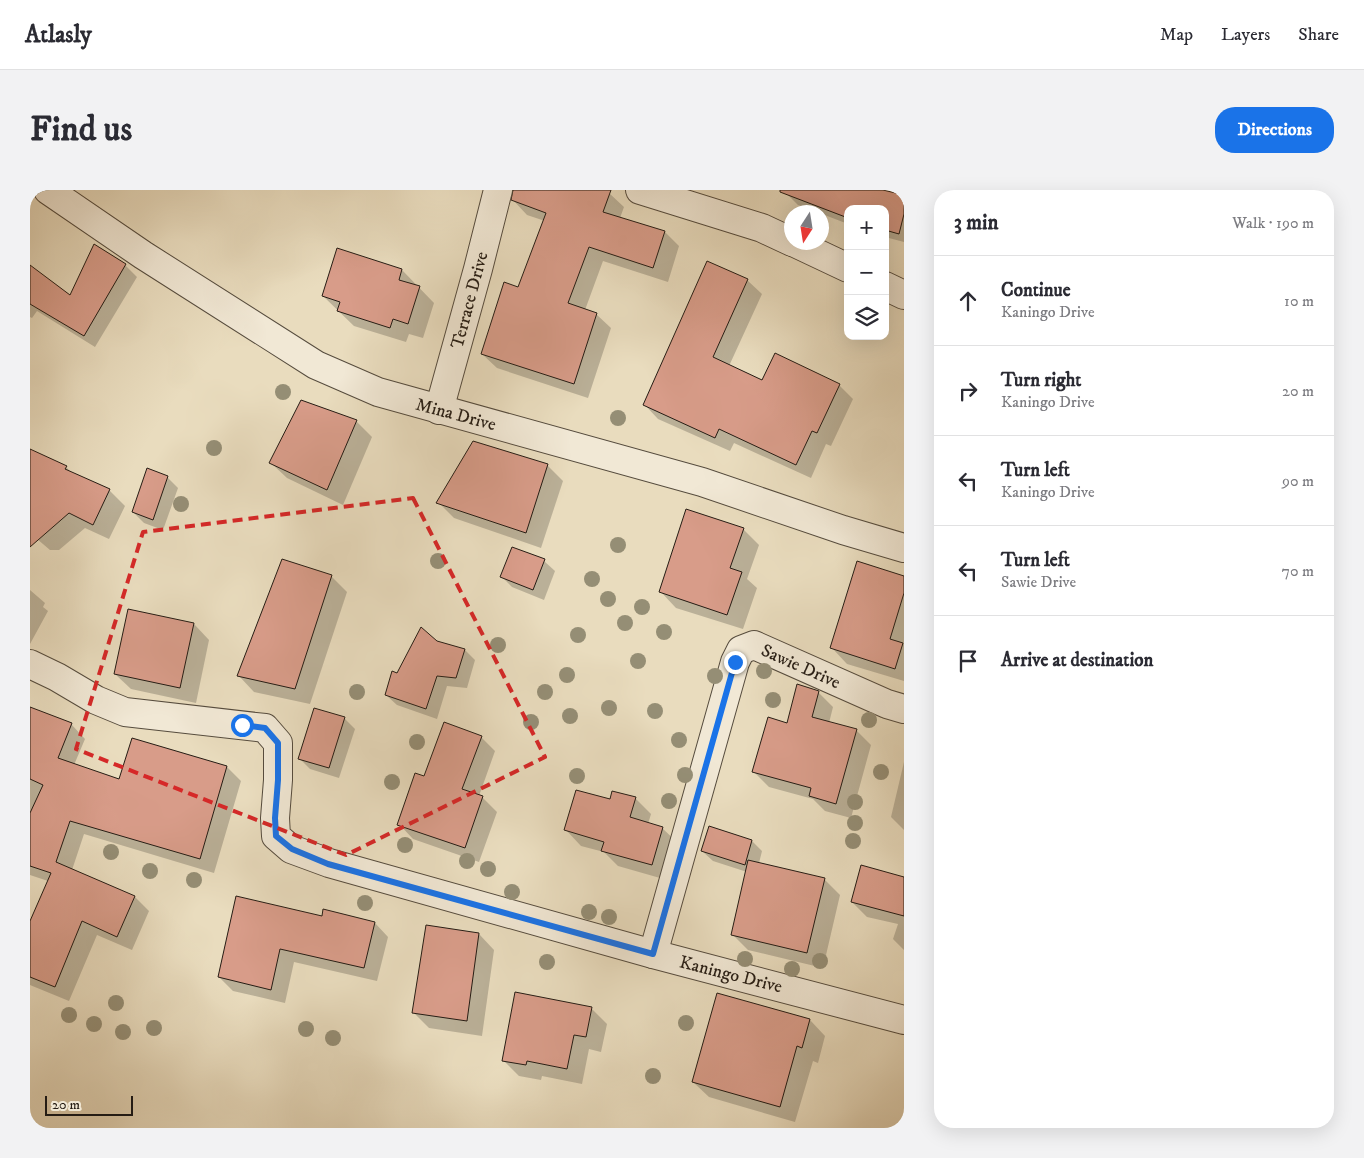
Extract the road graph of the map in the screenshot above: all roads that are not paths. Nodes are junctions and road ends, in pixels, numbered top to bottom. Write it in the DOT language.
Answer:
graph roads {
  1 [pos="48,190"];
  2 [pos="498,190"];
  3 [pos="640,190"];
  4 [pos="784,238"];
  5 [pos="809,250"];
  6 [pos="844,266"];
  7 [pos="889,288"];
  8 [pos="904,295"];
  9 [pos="439,410"];
  10 [pos="904,548"];
  11 [pos="30,664"];
  12 [pos="904,710"];
  13 [pos="653,954"];
  14 [pos="904,1020"];
  1 -- 9 [label="street, Mina Drive"];
  2 -- 9 [label="street, Terrace Drive"];
  3 -- 4 [label="street"];
  5 -- 6 [label="street"];
  7 -- 8 [label="street"];
  9 -- 10 [label="street, Mina Drive"];
  11 -- 13 [label="street, Kaningo Drive"];
  12 -- 13 [label="street, Sawie Drive"];
  13 -- 14 [label="street, Kaningo Drive"];
}
